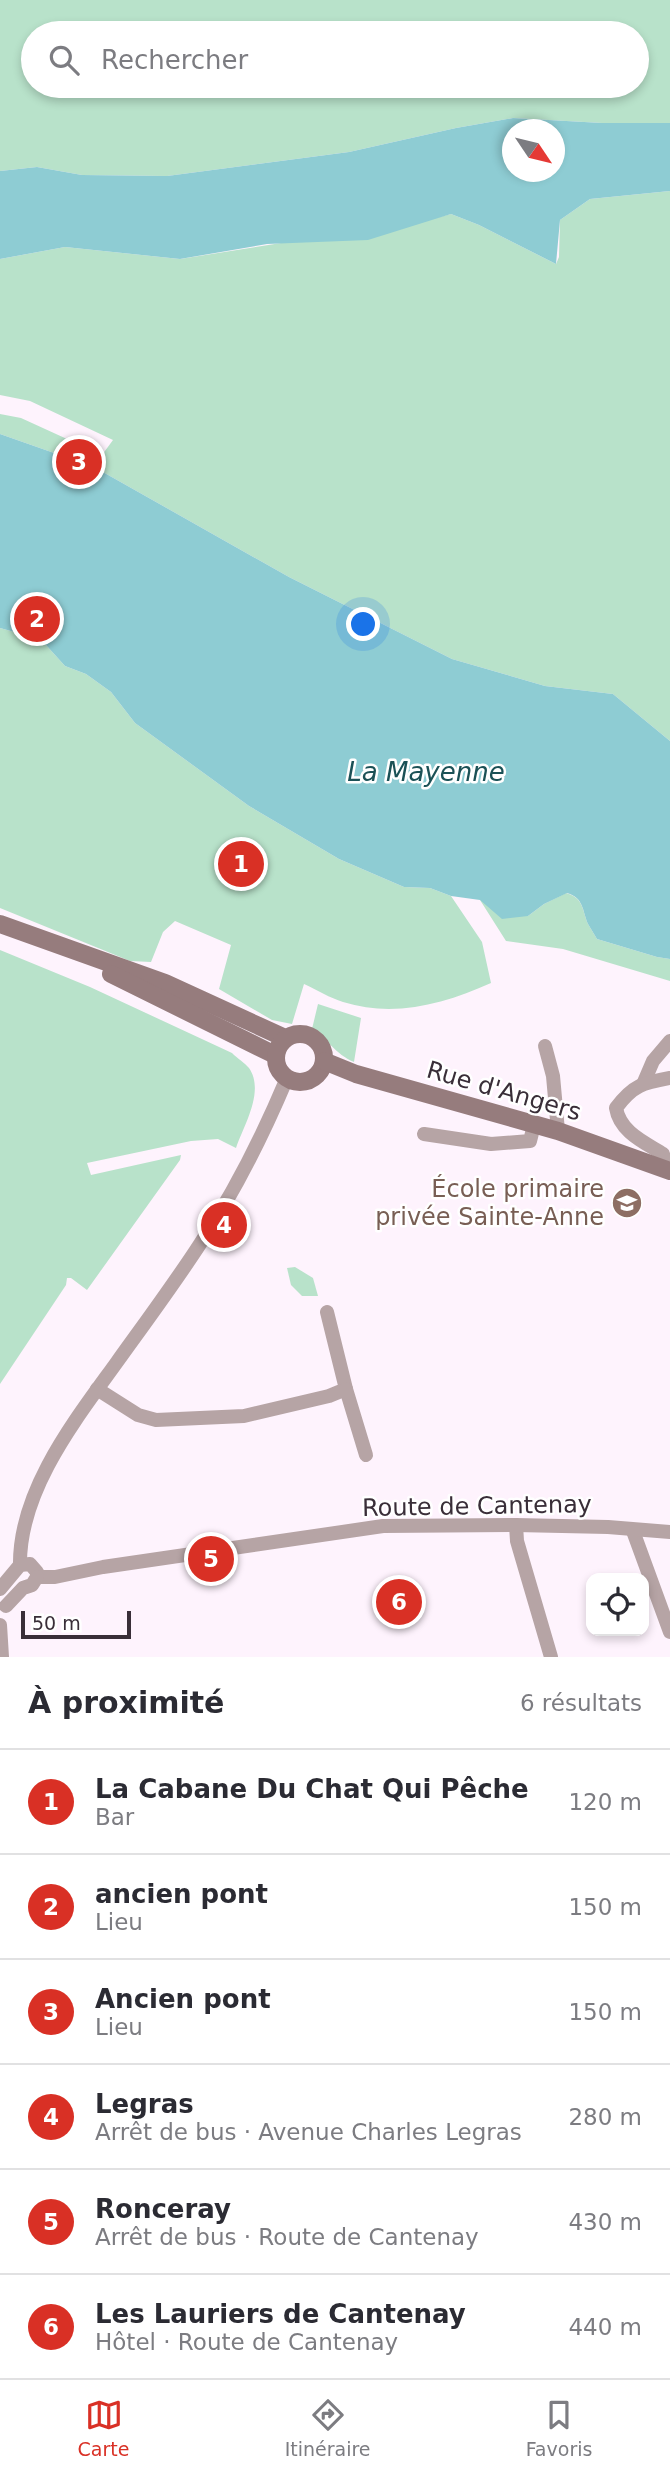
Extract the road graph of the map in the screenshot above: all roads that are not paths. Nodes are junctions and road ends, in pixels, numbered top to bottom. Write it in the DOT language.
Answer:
graph roads {
  1 [pos="0,924"];
  2 [pos="32,936"];
  3 [pos="285,1038"];
  4 [pos="670,1041"];
  5 [pos="545,1045"];
  6 [pos="275,1055"];
  7 [pos="324,1061"];
  8 [pos="670,1078"];
  9 [pos="287,1079"];
  10 [pos="644,1082"];
  11 [pos="534,1125"];
  12 [pos="558,1131"];
  13 [pos="424,1134"];
  14 [pos="668,1170"];
  15 [pos="327,1312"];
  16 [pos="97,1389"];
  17 [pos="346,1389"];
  18 [pos="366,1455"];
  19 [pos="516,1525"];
  20 [pos="633,1531"];
  21 [pos="670,1532"];
  22 [pos="16,1570"];
  23 [pos="37,1577"];
  24 [pos="23,1588"];
  25 [pos="0,1589"];
  26 [pos="2,1605"];
  27 [pos="0,1625"];
  28 [pos="670,1632"];
  29 [pos="2,1657"];
  30 [pos="551,1657"];
  1 -- 2 [label="main road"];
  2 -- 3 [label="main road"];
  2 -- 6 [label="main road"];
  3 -- 6 [label="main road"];
  3 -- 7 [label="main road"];
  4 -- 10 [label="street"];
  5 -- 12 [label="street"];
  6 -- 9 [label="main road"];
  7 -- 9 [label="main road"];
  7 -- 11 [label="main road, Rue d'Angers"];
  8 -- 10 [label="street"];
  9 -- 16 [label="street"];
  10 -- 14 [label="street"];
  11 -- 12 [label="main road, Rue d'Angers"];
  11 -- 13 [label="street"];
  12 -- 14 [label="main road, Rue d'Angers"];
  15 -- 17 [label="street"];
  16 -- 17 [label="street"];
  16 -- 22 [label="street"];
  17 -- 18 [label="street"];
  19 -- 20 [label="street, Route de Cantenay"];
  19 -- 23 [label="street, Route de Cantenay"];
  19 -- 30 [label="street"];
  20 -- 21 [label="street, Route de Cantenay"];
  20 -- 28 [label="street"];
  22 -- 23 [label="street"];
  22 -- 24 [label="street"];
  22 -- 25 [label="street"];
  23 -- 24 [label="street"];
  24 -- 26 [label="street"];
  27 -- 29 [label="street"];
}
